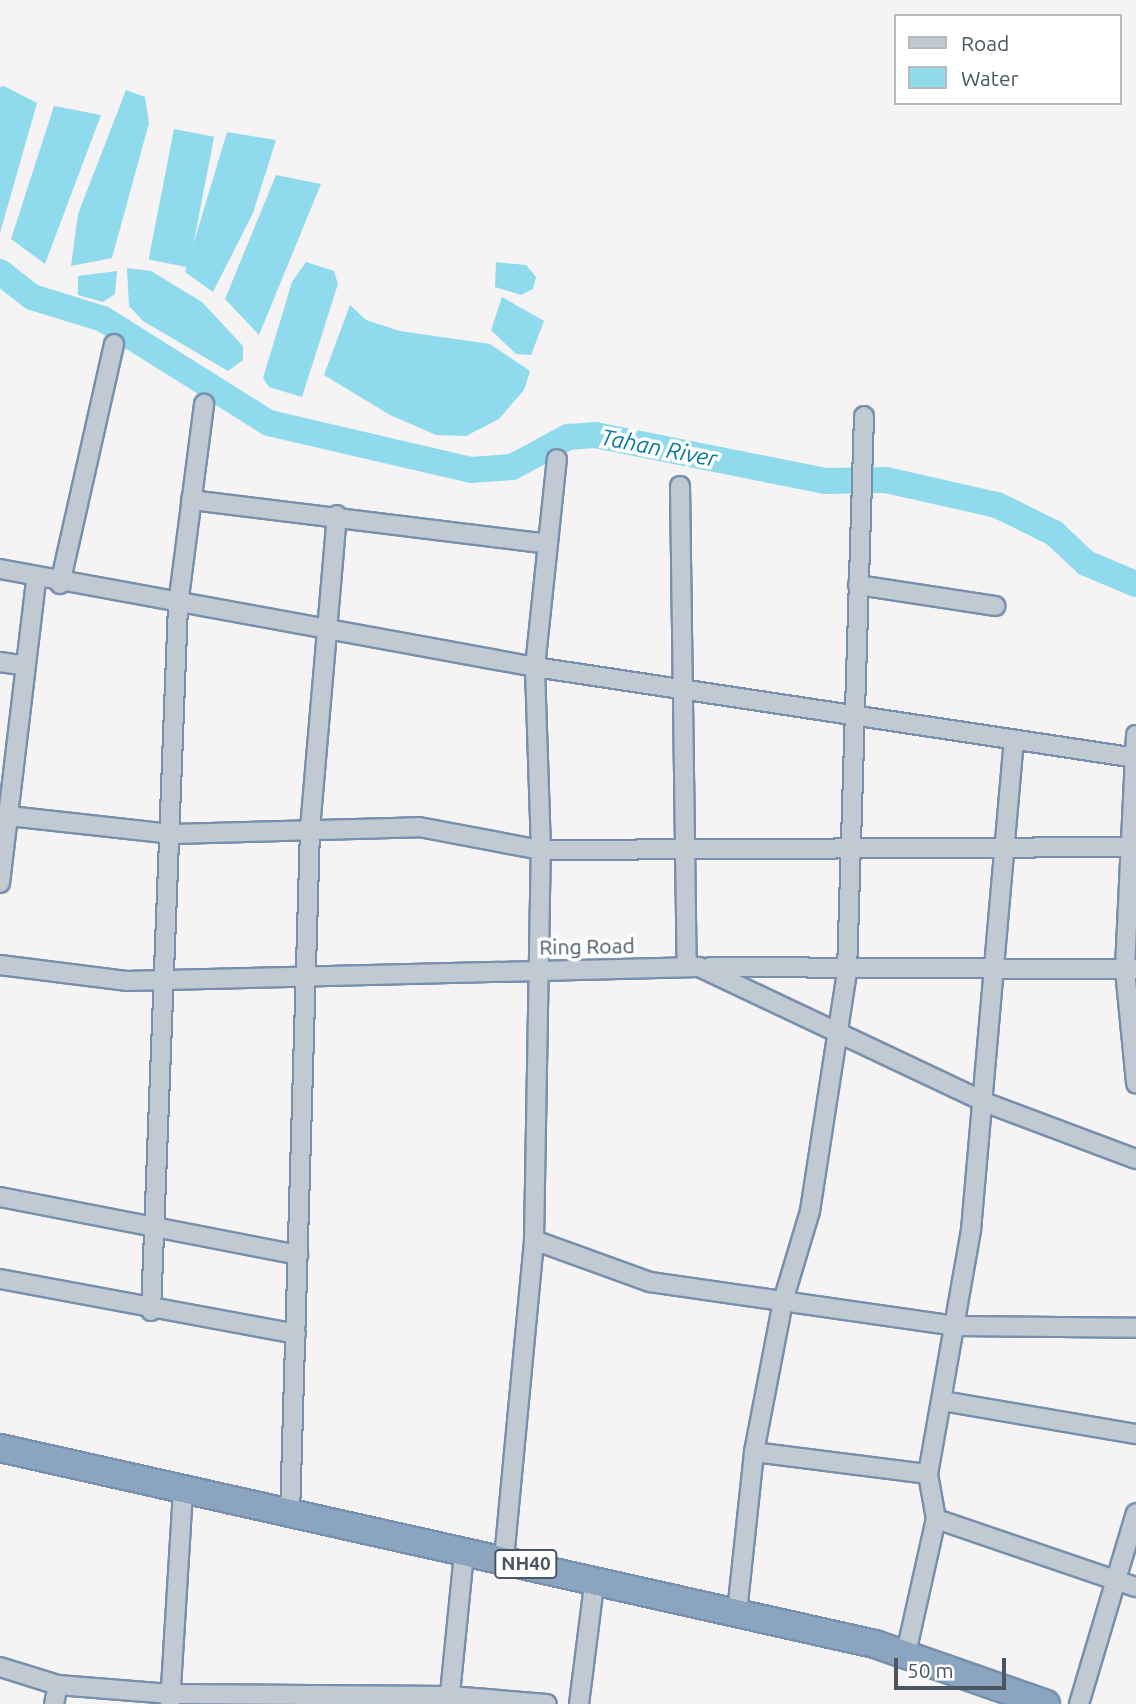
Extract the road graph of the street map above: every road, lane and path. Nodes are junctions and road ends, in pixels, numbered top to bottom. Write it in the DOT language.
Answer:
graph roads {
  1 [pos="114,344"];
  2 [pos="204,404"];
  3 [pos="864,416"];
  4 [pos="557,459"];
  5 [pos="680,486"];
  6 [pos="191,500"];
  7 [pos="337,515"];
  8 [pos="547,544"];
  9 [pos="0,569"];
  10 [pos="36,580"];
  11 [pos="60,584"];
  12 [pos="858,585"];
  13 [pos="178,604"];
  14 [pos="995,606"];
  15 [pos="325,631"];
  16 [pos="0,662"];
  17 [pos="22,665"];
  18 [pos="535,667"];
  19 [pos="682,690"];
  20 [pos="853,716"];
  21 [pos="1136,735"];
  22 [pos="1014,740"];
  23 [pos="1134,758"];
  24 [pos="2,815"];
  25 [pos="310,829"];
  26 [pos="173,834"];
  27 [pos="1005,845"];
  28 [pos="850,846"];
  29 [pos="1130,847"];
  30 [pos="687,848"];
  31 [pos="541,850"];
  32 [pos="0,883"];
  33 [pos="0,965"];
  34 [pos="693,967"];
  35 [pos="536,969"];
  36 [pos="1130,970"];
  37 [pos="846,972"];
  38 [pos="994,973"];
  39 [pos="167,981"];
  40 [pos="305,981"];
  41 [pos="840,1032"];
  42 [pos="1136,1083"];
  43 [pos="985,1102"];
  44 [pos="1136,1159"];
  45 [pos="0,1197"];
  46 [pos="156,1227"];
  47 [pos="534,1240"];
  48 [pos="298,1255"];
  49 [pos="0,1279"];
  50 [pos="783,1301"];
  51 [pos="151,1311"];
  52 [pos="957,1326"];
  53 [pos="1136,1328"];
  54 [pos="296,1334"];
  55 [pos="942,1401"];
  56 [pos="1136,1434"];
  57 [pos="0,1448"];
  58 [pos="754,1452"];
  59 [pos="928,1474"];
  60 [pos="183,1491"];
  61 [pos="1136,1513"];
  62 [pos="289,1515"];
  63 [pos="936,1519"];
  64 [pos="464,1553"];
  65 [pos="504,1559"];
  66 [pos="595,1578"];
  67 [pos="1118,1581"];
  68 [pos="1136,1587"];
  69 [pos="737,1612"];
  70 [pos="906,1653"];
  71 [pos="0,1667"];
  72 [pos="58,1685"];
  73 [pos="170,1699"];
  74 [pos="450,1700"];
  75 [pos="54,1704"];
  76 [pos="547,1704"];
  77 [pos="579,1704"];
  78 [pos="1046,1704"];
  79 [pos="1079,1704"];
  1 -- 11 [label="street"];
  2 -- 6 [label="street"];
  3 -- 12 [label="street"];
  4 -- 8 [label="street"];
  5 -- 19 [label="street"];
  6 -- 7 [label="street"];
  6 -- 13 [label="street"];
  7 -- 8 [label="street"];
  7 -- 15 [label="street"];
  8 -- 18 [label="street"];
  9 -- 10 [label="street"];
  10 -- 11 [label="street"];
  10 -- 17 [label="street"];
  11 -- 13 [label="street"];
  12 -- 14 [label="street"];
  12 -- 20 [label="street"];
  13 -- 15 [label="street"];
  13 -- 26 [label="street"];
  15 -- 18 [label="street"];
  15 -- 25 [label="street"];
  16 -- 17 [label="street"];
  17 -- 24 [label="street"];
  18 -- 19 [label="street"];
  18 -- 31 [label="street"];
  19 -- 20 [label="street"];
  19 -- 30 [label="street"];
  20 -- 22 [label="street"];
  20 -- 28 [label="street"];
  21 -- 23 [label="street"];
  22 -- 23 [label="street"];
  22 -- 27 [label="street"];
  23 -- 29 [label="street"];
  24 -- 26 [label="street"];
  24 -- 32 [label="street"];
  25 -- 26 [label="street"];
  25 -- 31 [label="street"];
  25 -- 40 [label="street"];
  26 -- 39 [label="street"];
  27 -- 28 [label="street"];
  27 -- 29 [label="street"];
  27 -- 38 [label="street"];
  28 -- 30 [label="street"];
  28 -- 37 [label="street"];
  29 -- 36 [label="street"];
  30 -- 31 [label="street"];
  30 -- 34 [label="street"];
  31 -- 35 [label="street"];
  33 -- 39 [label="street, Ring Road"];
  34 -- 35 [label="street, Ring Road"];
  34 -- 37 [label="street"];
  34 -- 41 [label="street, Ring Road"];
  35 -- 40 [label="street, Ring Road"];
  35 -- 47 [label="street"];
  36 -- 38 [label="street"];
  36 -- 42 [label="street"];
  37 -- 38 [label="street"];
  37 -- 41 [label="street"];
  38 -- 43 [label="street"];
  39 -- 40 [label="street, Ring Road"];
  39 -- 46 [label="street"];
  40 -- 48 [label="street"];
  41 -- 43 [label="street, Ring Road"];
  41 -- 50 [label="street"];
  43 -- 44 [label="street, Ring Road"];
  43 -- 52 [label="street"];
  45 -- 46 [label="street"];
  46 -- 48 [label="street"];
  46 -- 51 [label="street"];
  47 -- 50 [label="street"];
  47 -- 65 [label="street"];
  48 -- 54 [label="street"];
  49 -- 51 [label="street"];
  50 -- 52 [label="street"];
  50 -- 58 [label="street"];
  51 -- 54 [label="street"];
  52 -- 53 [label="street"];
  52 -- 55 [label="street"];
  54 -- 62 [label="street"];
  55 -- 56 [label="street"];
  55 -- 59 [label="street"];
  57 -- 60 [label="highway, NH40"];
  58 -- 59 [label="street"];
  58 -- 69 [label="street"];
  59 -- 63 [label="street"];
  60 -- 62 [label="highway, NH40"];
  60 -- 73 [label="street"];
  61 -- 67 [label="street"];
  62 -- 64 [label="highway, NH40"];
  63 -- 67 [label="street"];
  63 -- 70 [label="street"];
  64 -- 65 [label="highway, NH40"];
  64 -- 74 [label="street"];
  65 -- 66 [label="highway, NH40"];
  66 -- 69 [label="highway, NH40"];
  66 -- 77 [label="street"];
  67 -- 68 [label="street"];
  67 -- 79 [label="street"];
  69 -- 70 [label="highway, NH40"];
  70 -- 78 [label="highway, NH40"];
  71 -- 72 [label="street"];
  72 -- 73 [label="street"];
  72 -- 75 [label="street"];
  73 -- 74 [label="street"];
  74 -- 76 [label="street"];
}
